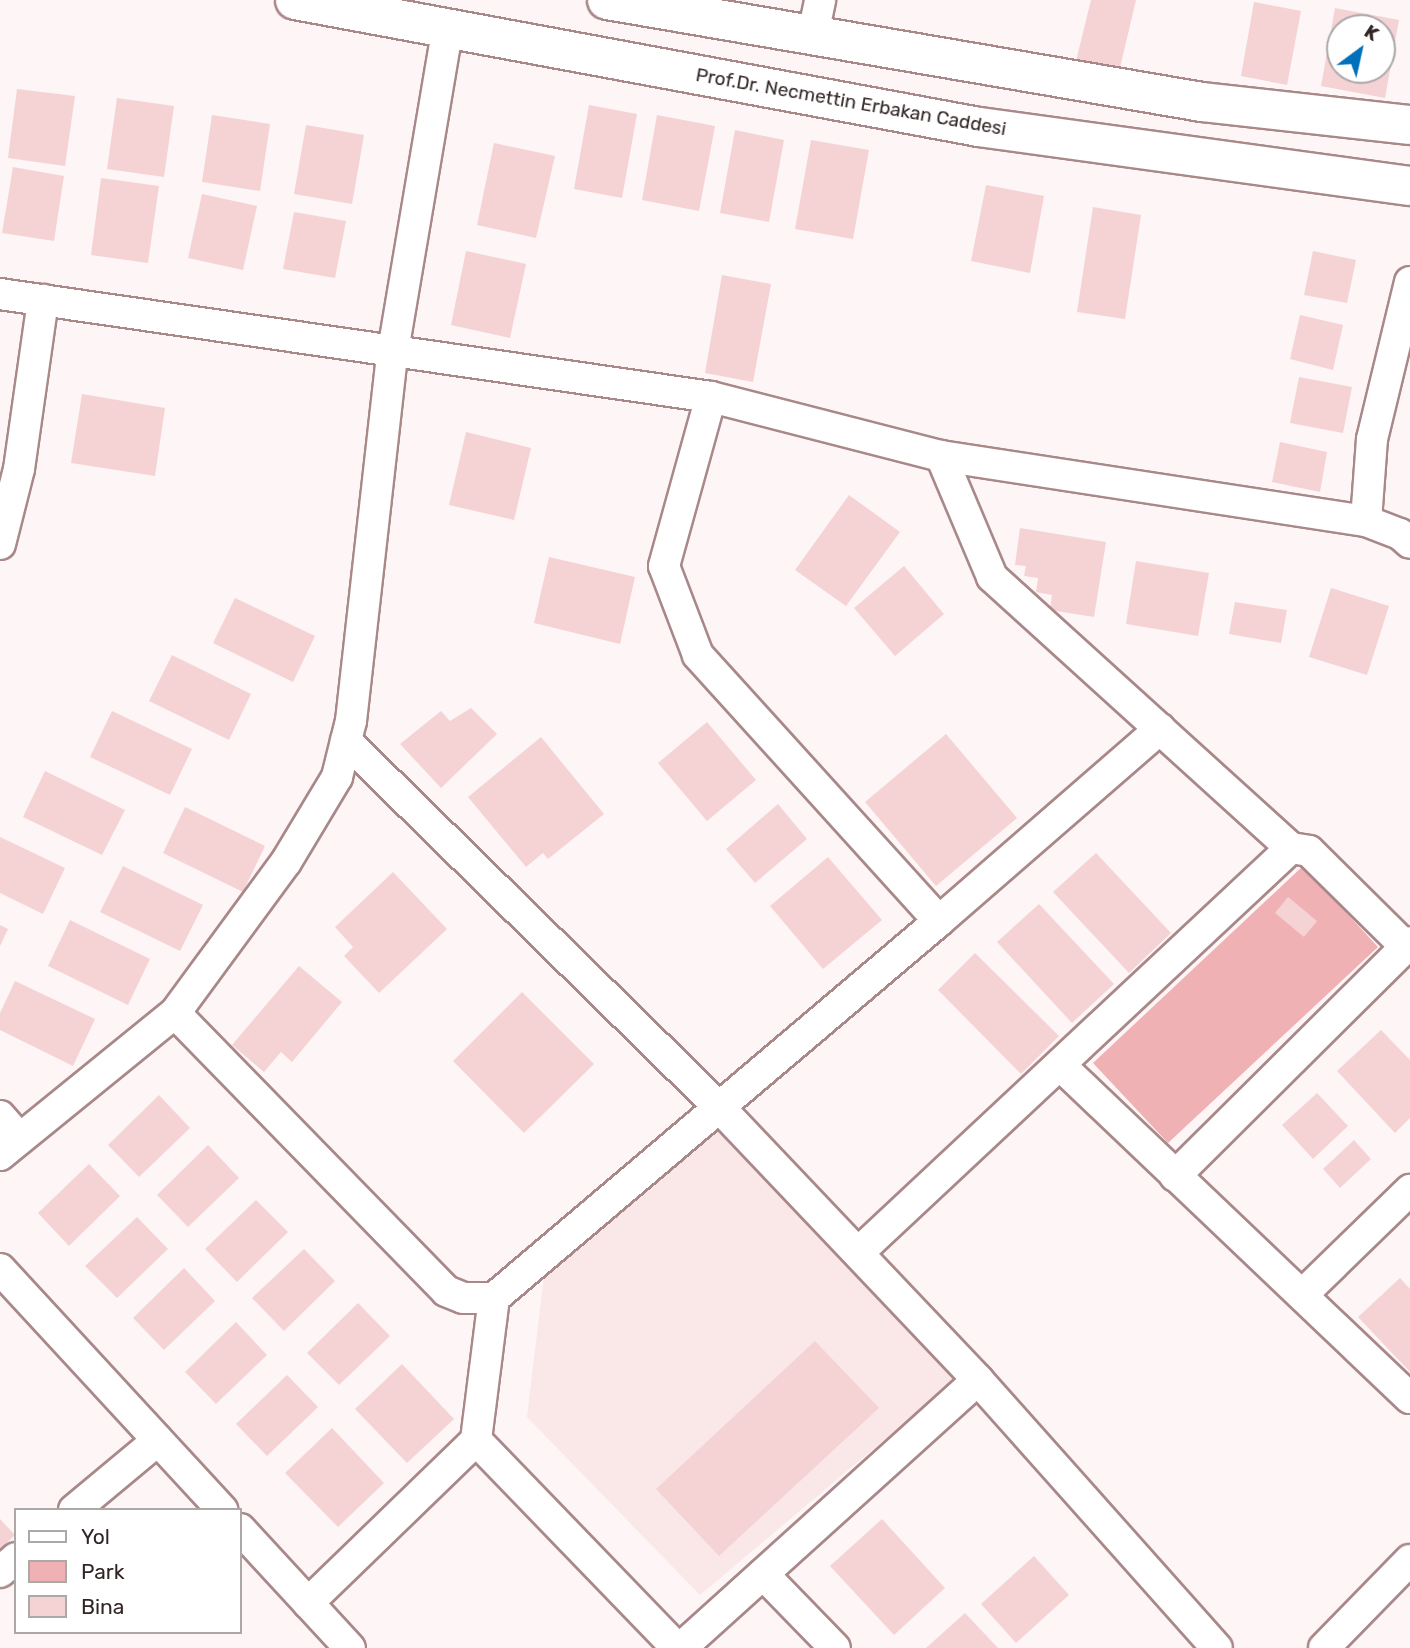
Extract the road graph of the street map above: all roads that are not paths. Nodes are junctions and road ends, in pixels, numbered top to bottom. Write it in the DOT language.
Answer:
graph roads {
  1 [pos="295,0"];
  2 [pos="420,0"];
  3 [pos="607,0"];
  4 [pos="460,13"];
  5 [pos="816,17"];
  6 [pos="1410,125"];
  7 [pos="1410,186"];
  8 [pos="1410,282"];
  9 [pos="0,294"];
  10 [pos="43,300"];
  11 [pos="394,348"];
  12 [pos="711,397"];
  13 [pos="941,456"];
  14 [pos="1366,521"];
  15 [pos="1410,543"];
  16 [pos="0,544"];
  17 [pos="1160,729"];
  18 [pos="346,741"];
  19 [pos="1290,848"];
  20 [pos="939,922"];
  21 [pos="1408,945"];
  22 [pos="175,1013"];
  23 [pos="1060,1065"];
  24 [pos="720,1108"];
  25 [pos="6,1136"];
  26 [pos="1175,1175"];
  27 [pos="1410,1191"];
  28 [pos="858,1253"];
  29 [pos="0,1269"];
  30 [pos="1303,1295"];
  31 [pos="494,1298"];
  32 [pos="978,1380"];
  33 [pos="1410,1398"];
  34 [pos="158,1440"];
  35 [pos="476,1440"];
  36 [pos="76,1508"];
  37 [pos="220,1508"];
  38 [pos="242,1531"];
  39 [pos="1410,1560"];
  40 [pos="14,1561"];
  41 [pos="0,1572"];
  42 [pos="763,1574"];
  43 [pos="308,1603"];
  44 [pos="350,1648"];
  45 [pos="679,1648"];
  46 [pos="835,1648"];
  47 [pos="1217,1648"];
  48 [pos="1324,1648"];
  1 -- 4 [label="main road, Prof.Dr. Necmettin Erbakan Caddesi"];
  2 -- 4 [label="main road"];
  3 -- 5 [label="main road"];
  4 -- 7 [label="main road, Prof.Dr. Necmettin Erbakan Caddesi"];
  4 -- 11 [label="street"];
  5 -- 6 [label="main road"];
  8 -- 14 [label="street"];
  9 -- 10 [label="street"];
  10 -- 11 [label="street"];
  10 -- 16 [label="street"];
  11 -- 12 [label="street"];
  11 -- 18 [label="street"];
  12 -- 13 [label="street"];
  12 -- 20 [label="street"];
  13 -- 14 [label="street"];
  13 -- 17 [label="street"];
  14 -- 15 [label="street"];
  17 -- 19 [label="street"];
  17 -- 20 [label="street"];
  18 -- 22 [label="street"];
  18 -- 24 [label="street"];
  19 -- 21 [label="street"];
  19 -- 23 [label="street"];
  20 -- 24 [label="street"];
  21 -- 26 [label="street"];
  22 -- 25 [label="street"];
  22 -- 31 [label="street"];
  23 -- 26 [label="street"];
  23 -- 28 [label="street"];
  24 -- 28 [label="street"];
  24 -- 31 [label="street"];
  26 -- 30 [label="street"];
  27 -- 30 [label="street"];
  28 -- 32 [label="street"];
  29 -- 34 [label="street"];
  30 -- 33 [label="street"];
  31 -- 35 [label="street"];
  32 -- 42 [label="street"];
  32 -- 47 [label="street"];
  34 -- 36 [label="street"];
  34 -- 37 [label="street"];
  35 -- 43 [label="street"];
  35 -- 45 [label="street"];
  38 -- 43 [label="street"];
  39 -- 48 [label="street"];
  40 -- 41 [label="street"];
  42 -- 45 [label="street"];
  42 -- 46 [label="street"];
  43 -- 44 [label="street"];
}
